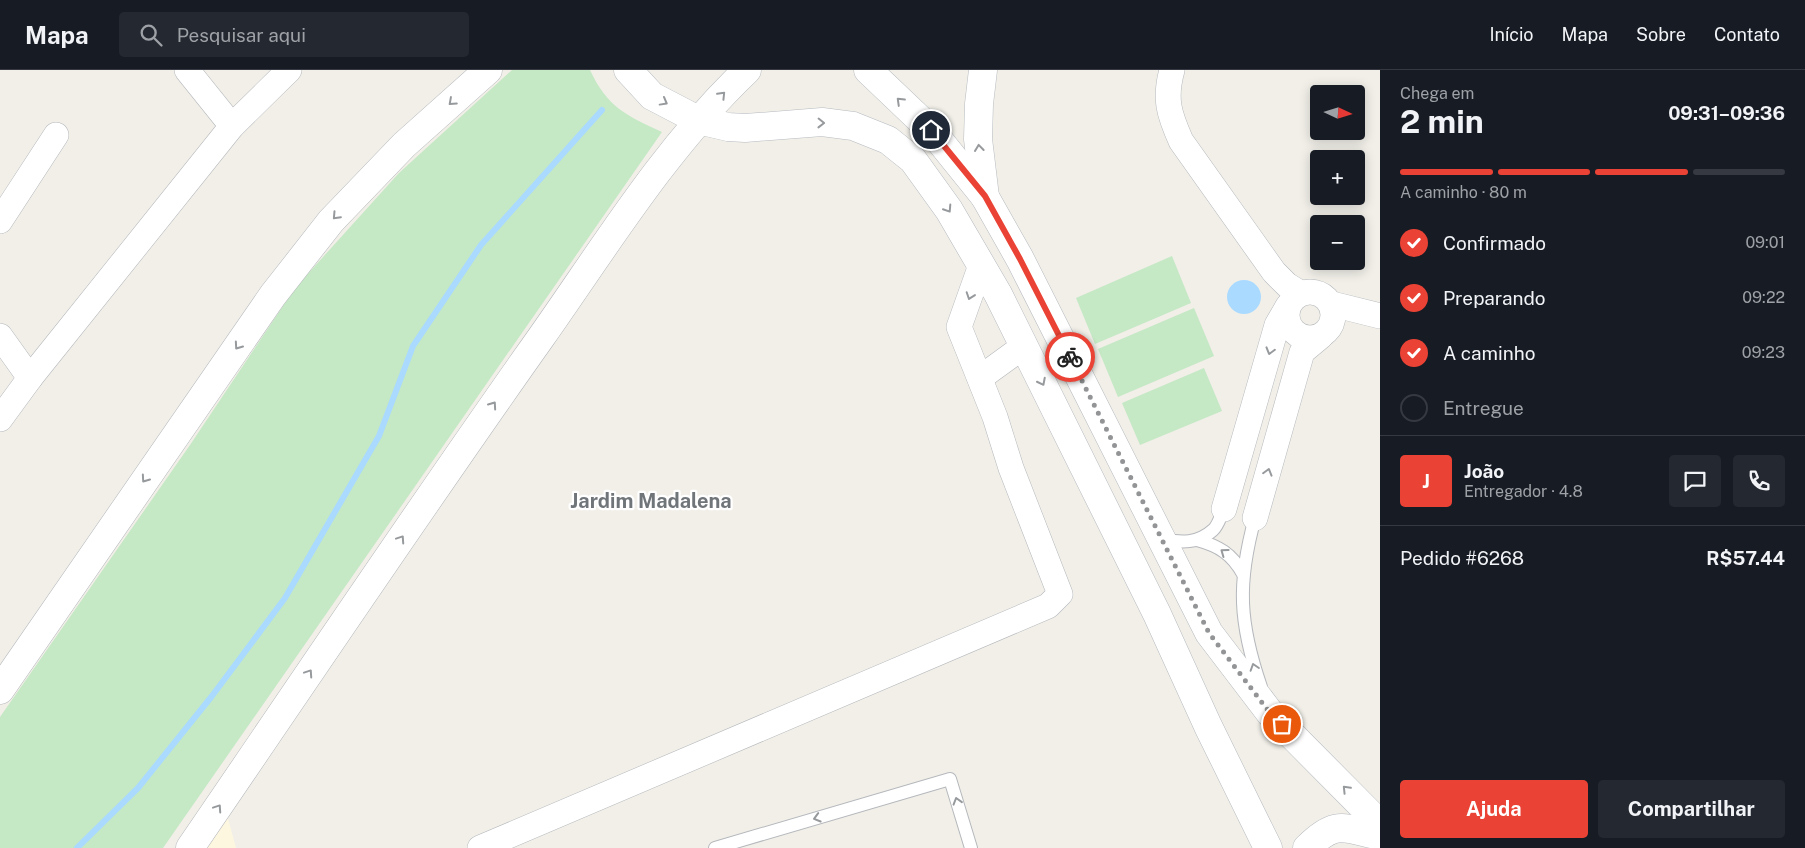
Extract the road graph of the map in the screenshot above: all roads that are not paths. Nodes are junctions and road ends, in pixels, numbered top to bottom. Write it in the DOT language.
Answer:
graph roads {
  1 [pos="187,70"];
  2 [pos="289,70"];
  3 [pos="488,70"];
  4 [pos="628,70"];
  5 [pos="747,70"];
  6 [pos="868,70"];
  7 [pos="983,70"];
  8 [pos="1172,70"];
  9 [pos="698,120"];
  10 [pos="232,126"];
  11 [pos="56,135"];
  12 [pos="985,196"];
  13 [pos="0,221"];
  14 [pos="981,265"];
  15 [pos="1294,300"];
  16 [pos="1332,304"];
  17 [pos="1380,316"];
  18 [pos="0,336"];
  19 [pos="1320,337"];
  20 [pos="1024,346"];
  21 [pos="30,378"];
  22 [pos="980,378"];
  23 [pos="0,419"];
  24 [pos="1224,509"];
  25 [pos="1255,518"];
  26 [pos="1160,537"];
  27 [pos="1197,540"];
  28 [pos="1243,574"];
  29 [pos="0,690"];
  30 [pos="1270,713"];
  31 [pos="1380,824"];
  32 [pos="1380,836"];
  33 [pos="190,848"];
  34 [pos="480,848"];
  35 [pos="715,848"];
  36 [pos="971,848"];
  37 [pos="1268,848"];
  38 [pos="1307,848"];
  1 -- 10 [label="street"];
  2 -- 10 [label="street"];
  3 -- 29 [label="main road, one-way"];
  4 -- 9 [label="main road, one-way"];
  9 -- 5 [label="main road, one-way"];
  12 -- 6 [label="main road, one-way"];
  12 -- 7 [label="main road, one-way"];
  8 -- 15 [label="street"];
  9 -- 14 [label="main road, one-way"];
  33 -- 9 [label="main road, one-way"];
  10 -- 21 [label="street"];
  11 -- 13 [label="street"];
  12 -- 26 [label="main road"];
  14 -- 20 [label="main road"];
  14 -- 22 [label="street, one-way"];
  15 -- 16 [label="street"];
  15 -- 19 [label="street"];
  15 -- 24 [label="street, one-way"];
  16 -- 17 [label="street"];
  16 -- 19 [label="street"];
  18 -- 21 [label="street"];
  25 -- 19 [label="street, one-way"];
  20 -- 22 [label="street"];
  20 -- 37 [label="main road, one-way"];
  21 -- 23 [label="street"];
  22 -- 34 [label="street"];
  24 -- 27 [label="lane"];
  25 -- 28 [label="lane"];
  26 -- 27 [label="lane"];
  26 -- 30 [label="main road"];
  28 -- 27 [label="lane, one-way"];
  30 -- 28 [label="lane, one-way"];
  31 -- 30 [label="main road, one-way"];
  32 -- 38 [label="main road"];
  36 -- 35 [label="lane, one-way"];
}
